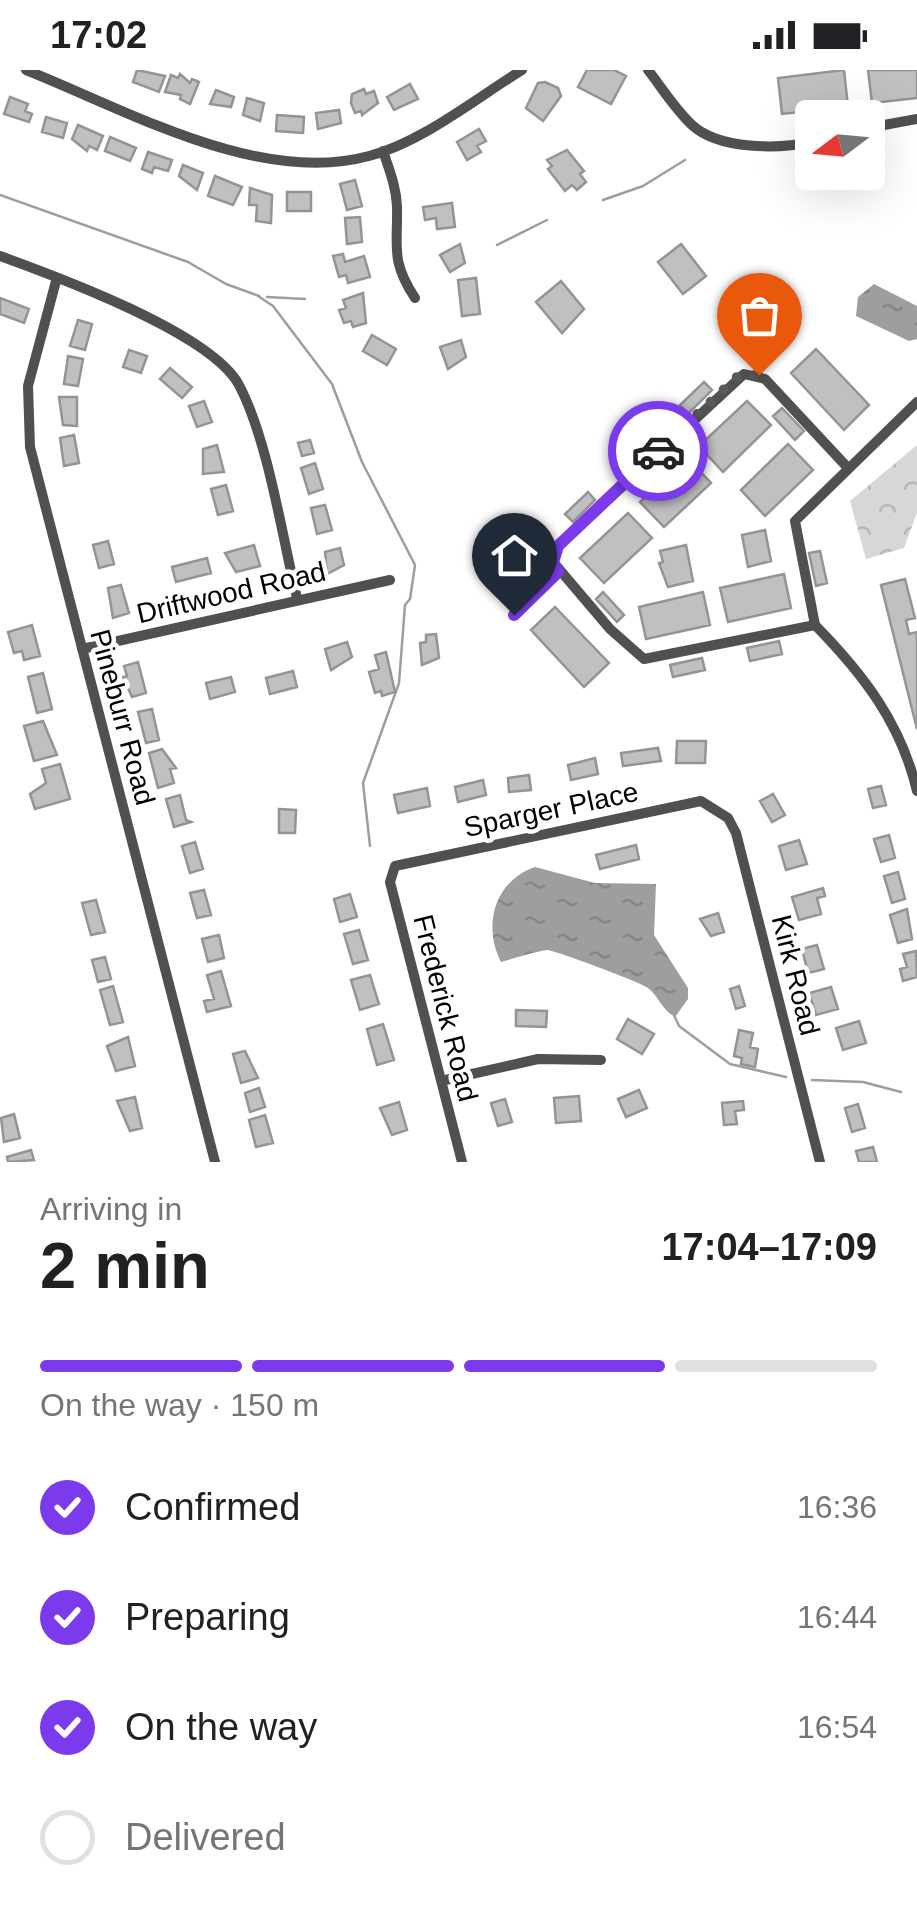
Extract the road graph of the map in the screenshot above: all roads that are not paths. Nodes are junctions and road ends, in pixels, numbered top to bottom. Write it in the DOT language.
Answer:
graph roads {
  1 [pos="26,70"];
  2 [pos="522,70"];
  3 [pos="648,70"];
  4 [pos="917,120"];
  5 [pos="885,125"];
  6 [pos="795,145"];
  7 [pos="383,150"];
  8 [pos="0,256"];
  9 [pos="56,281"];
  10 [pos="415,298"];
  11 [pos="917,402"];
  12 [pos="848,468"];
  13 [pos="558,572"];
  14 [pos="390,580"];
  15 [pos="297,598"];
  16 [pos="514,615"];
  17 [pos="815,625"];
  18 [pos="82,650"];
  19 [pos="917,791"];
  20 [pos="715,808"];
  21 [pos="395,866"];
  22 [pos="602,1060"];
  23 [pos="440,1081"];
  24 [pos="216,1162"];
  25 [pos="462,1162"];
  26 [pos="820,1162"];
  1 -- 7 [label="street"];
  2 -- 7 [label="street"];
  3 -- 6 [label="street"];
  4 -- 5 [label="street"];
  7 -- 10 [label="street"];
  8 -- 9 [label="street"];
  9 -- 15 [label="street"];
  9 -- 18 [label="street, Pineburr Road"];
  11 -- 12 [label="street"];
  12 -- 13 [label="street"];
  12 -- 17 [label="street"];
  13 -- 16 [label="street"];
  13 -- 17 [label="street"];
  14 -- 15 [label="street, Driftwood Road"];
  15 -- 18 [label="street, Driftwood Road"];
  17 -- 19 [label="street"];
  18 -- 24 [label="street, Pineburr Road"];
  20 -- 21 [label="street, Sparger Place"];
  20 -- 26 [label="street, Kirk Road"];
  21 -- 23 [label="street, Frederick Road"];
  22 -- 23 [label="street"];
  23 -- 25 [label="street, Frederick Road"];
}
